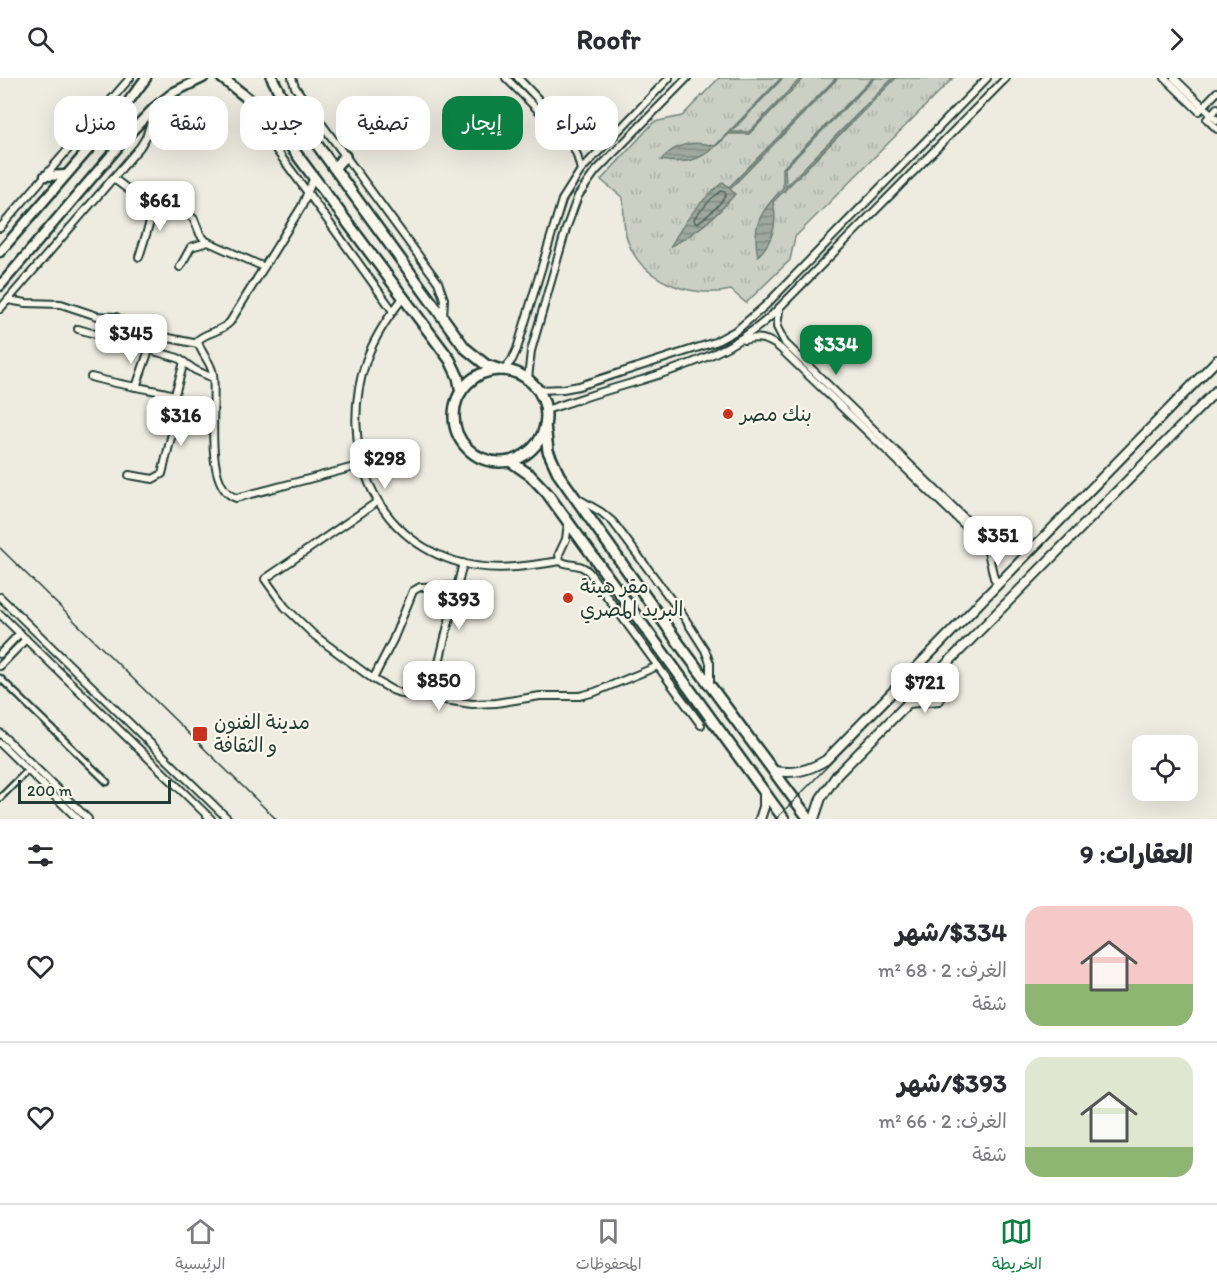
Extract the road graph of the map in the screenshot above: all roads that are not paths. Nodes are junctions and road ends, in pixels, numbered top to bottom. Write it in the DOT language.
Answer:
graph roads {
  1 [pos="130,78"];
  2 [pos="146,78"];
  3 [pos="203,78"];
  4 [pos="222,78"];
  5 [pos="272,78"];
  6 [pos="292,78"];
  7 [pos="506,78"];
  8 [pos="518,78"];
  9 [pos="669,78"];
  10 [pos="687,78"];
  11 [pos="987,78"];
  12 [pos="1006,78"];
  13 [pos="1165,78"];
  14 [pos="1174,78"];
  15 [pos="1217,92"];
  16 [pos="169,96"];
  17 [pos="535,96"];
  18 [pos="1217,108"];
  19 [pos="1201,109"];
  20 [pos="149,113"];
  21 [pos="1211,114"];
  22 [pos="1217,120"];
  23 [pos="149,124"];
  24 [pos="1217,129"];
  25 [pos="618,131"];
  26 [pos="276,150"];
  27 [pos="599,150"];
  28 [pos="345,156"];
  29 [pos="334,168"];
  30 [pos="580,170"];
  31 [pos="66,175"];
  32 [pos="45,176"];
  33 [pos="314,177"];
  34 [pos="113,178"];
  35 [pos="308,193"];
  36 [pos="151,203"];
  37 [pos="0,228"];
  38 [pos="208,242"];
  39 [pos="0,252"];
  40 [pos="140,257"];
  41 [pos="180,267"];
  42 [pos="264,267"];
  43 [pos="0,286"];
  44 [pos="403,298"];
  45 [pos="8,300"];
  46 [pos="782,305"];
  47 [pos="0,309"];
  48 [pos="393,311"];
  49 [pos="443,318"];
  50 [pos="78,329"];
  51 [pos="738,342"];
  52 [pos="198,344"];
  53 [pos="149,350"];
  54 [pos="1217,360"];
  55 [pos="184,362"];
  56 [pos="503,370"];
  57 [pos="91,377"];
  58 [pos="213,378"];
  59 [pos="528,379"];
  60 [pos="136,387"];
  61 [pos="539,390"];
  62 [pos="1217,390"];
  63 [pos="461,392"];
  64 [pos="175,395"];
  65 [pos="546,410"];
  66 [pos="545,425"];
  67 [pos="878,438"];
  68 [pos="887,447"];
  69 [pos="510,461"];
  70 [pos="362,465"];
  71 [pos="129,475"];
  72 [pos="574,496"];
  73 [pos="377,502"];
  74 [pos="568,523"];
  75 [pos="986,539"];
  76 [pos="560,561"];
  77 [pos="463,563"];
  78 [pos="998,584"];
  79 [pos="457,586"];
  80 [pos="0,597"];
  81 [pos="0,614"];
  82 [pos="20,633"];
  83 [pos="26,639"];
  84 [pos="0,654"];
  85 [pos="0,666"];
  86 [pos="658,666"];
  87 [pos="74,669"];
  88 [pos="0,678"];
  89 [pos="65,678"];
  90 [pos="374,679"];
  91 [pos="710,685"];
  92 [pos="438,700"];
  93 [pos="939,700"];
  94 [pos="908,703"];
  95 [pos="710,718"];
  96 [pos="701,725"];
  97 [pos="0,733"];
  98 [pos="0,743"];
  99 [pos="27,770"];
  100 [pos="774,771"];
  101 [pos="107,782"];
  102 [pos="764,791"];
  103 [pos="0,798"];
  104 [pos="78,819"];
  105 [pos="88,819"];
  106 [pos="211,819"];
  107 [pos="228,819"];
  108 [pos="760,819"];
  109 [pos="784,819"];
  110 [pos="809,819"];
  111 [pos="814,819"];
  1 -- 32 [label="street"];
  2 -- 31 [label="main road"];
  3 -- 16 [label="main road"];
  4 -- 33 [label="main road"];
  5 -- 29 [label="main road"];
  6 -- 28 [label="street"];
  7 -- 30 [label="street"];
  8 -- 17 [label="street"];
  9 -- 25 [label="street"];
  10 -- 59 [label="street"];
  11 -- 61 [label="street"];
  12 -- 46 [label="street"];
  13 -- 19 [label="street"];
  14 -- 19 [label="street"];
  15 -- 19 [label="street"];
  18 -- 21 [label="street"];
  19 -- 21 [label="street"];
  20 -- 43 [label="main road"];
  21 -- 22 [label="street"];
  21 -- 24 [label="street"];
  23 -- 34 [label="street"];
  26 -- 35 [label="street"];
  27 -- 30 [label="street"];
  28 -- 29 [label="main road"];
  28 -- 49 [label="street"];
  29 -- 49 [label="main road"];
  30 -- 56 [label="street"];
  31 -- 32 [label="main road"];
  31 -- 39 [label="main road"];
  32 -- 37 [label="street"];
  33 -- 35 [label="street"];
  33 -- 44 [label="main road"];
  34 -- 36 [label="street"];
  34 -- 45 [label="street"];
  35 -- 42 [label="street"];
  35 -- 48 [label="street"];
  36 -- 38 [label="street"];
  36 -- 40 [label="street"];
  38 -- 41 [label="street"];
  38 -- 42 [label="street"];
  42 -- 52 [label="street"];
  44 -- 48 [label="street"];
  44 -- 63 [label="main road"];
  45 -- 47 [label="street"];
  45 -- 52 [label="street"];
  46 -- 51 [label="street"];
  46 -- 67 [label="street"];
  48 -- 70 [label="street"];
  49 -- 56 [label="main road"];
  50 -- 53 [label="street"];
  51 -- 65 [label="street"];
  51 -- 67 [label="street"];
  52 -- 58 [label="street"];
  53 -- 55 [label="street"];
  53 -- 60 [label="street"];
  54 -- 78 [label="street"];
  55 -- 58 [label="street"];
  55 -- 64 [label="street"];
  56 -- 59 [label="main road"];
  56 -- 63 [label="main road"];
  57 -- 60 [label="street"];
  58 -- 70 [label="street"];
  59 -- 61 [label="main road"];
  60 -- 64 [label="street"];
  61 -- 65 [label="main road"];
  62 -- 94 [label="street"];
  63 -- 69 [label="main road"];
  64 -- 71 [label="street"];
  65 -- 66 [label="main road"];
  66 -- 69 [label="main road"];
  66 -- 72 [label="main road"];
  67 -- 68 [label="street"];
  68 -- 75 [label="street"];
  68 -- 78 [label="street"];
  69 -- 74 [label="main road"];
  70 -- 73 [label="street"];
  72 -- 91 [label="main road"];
  72 -- 91 [label="street"];
  73 -- 77 [label="street"];
  73 -- 90 [label="street"];
  74 -- 76 [label="street"];
  74 -- 95 [label="main road"];
  76 -- 77 [label="street"];
  76 -- 86 [label="street"];
  77 -- 79 [label="street"];
  78 -- 100 [label="street"];
  79 -- 90 [label="street"];
  79 -- 92 [label="street"];
  80 -- 87 [label="street"];
  81 -- 82 [label="street"];
  82 -- 83 [label="street"];
  82 -- 84 [label="street"];
  83 -- 85 [label="street"];
  83 -- 89 [label="street"];
  86 -- 92 [label="street"];
  86 -- 96 [label="street"];
  87 -- 89 [label="street"];
  87 -- 107 [label="street"];
  88 -- 101 [label="street"];
  89 -- 106 [label="street"];
  90 -- 92 [label="street"];
  91 -- 100 [label="main road"];
  93 -- 94 [label="street"];
  94 -- 111 [label="street"];
  95 -- 96 [label="main road"];
  95 -- 102 [label="main road"];
  97 -- 105 [label="street"];
  98 -- 99 [label="street"];
  99 -- 103 [label="street"];
  99 -- 104 [label="street"];
  100 -- 110 [label="main road"];
  102 -- 108 [label="street"];
  102 -- 109 [label="main road"];
}
